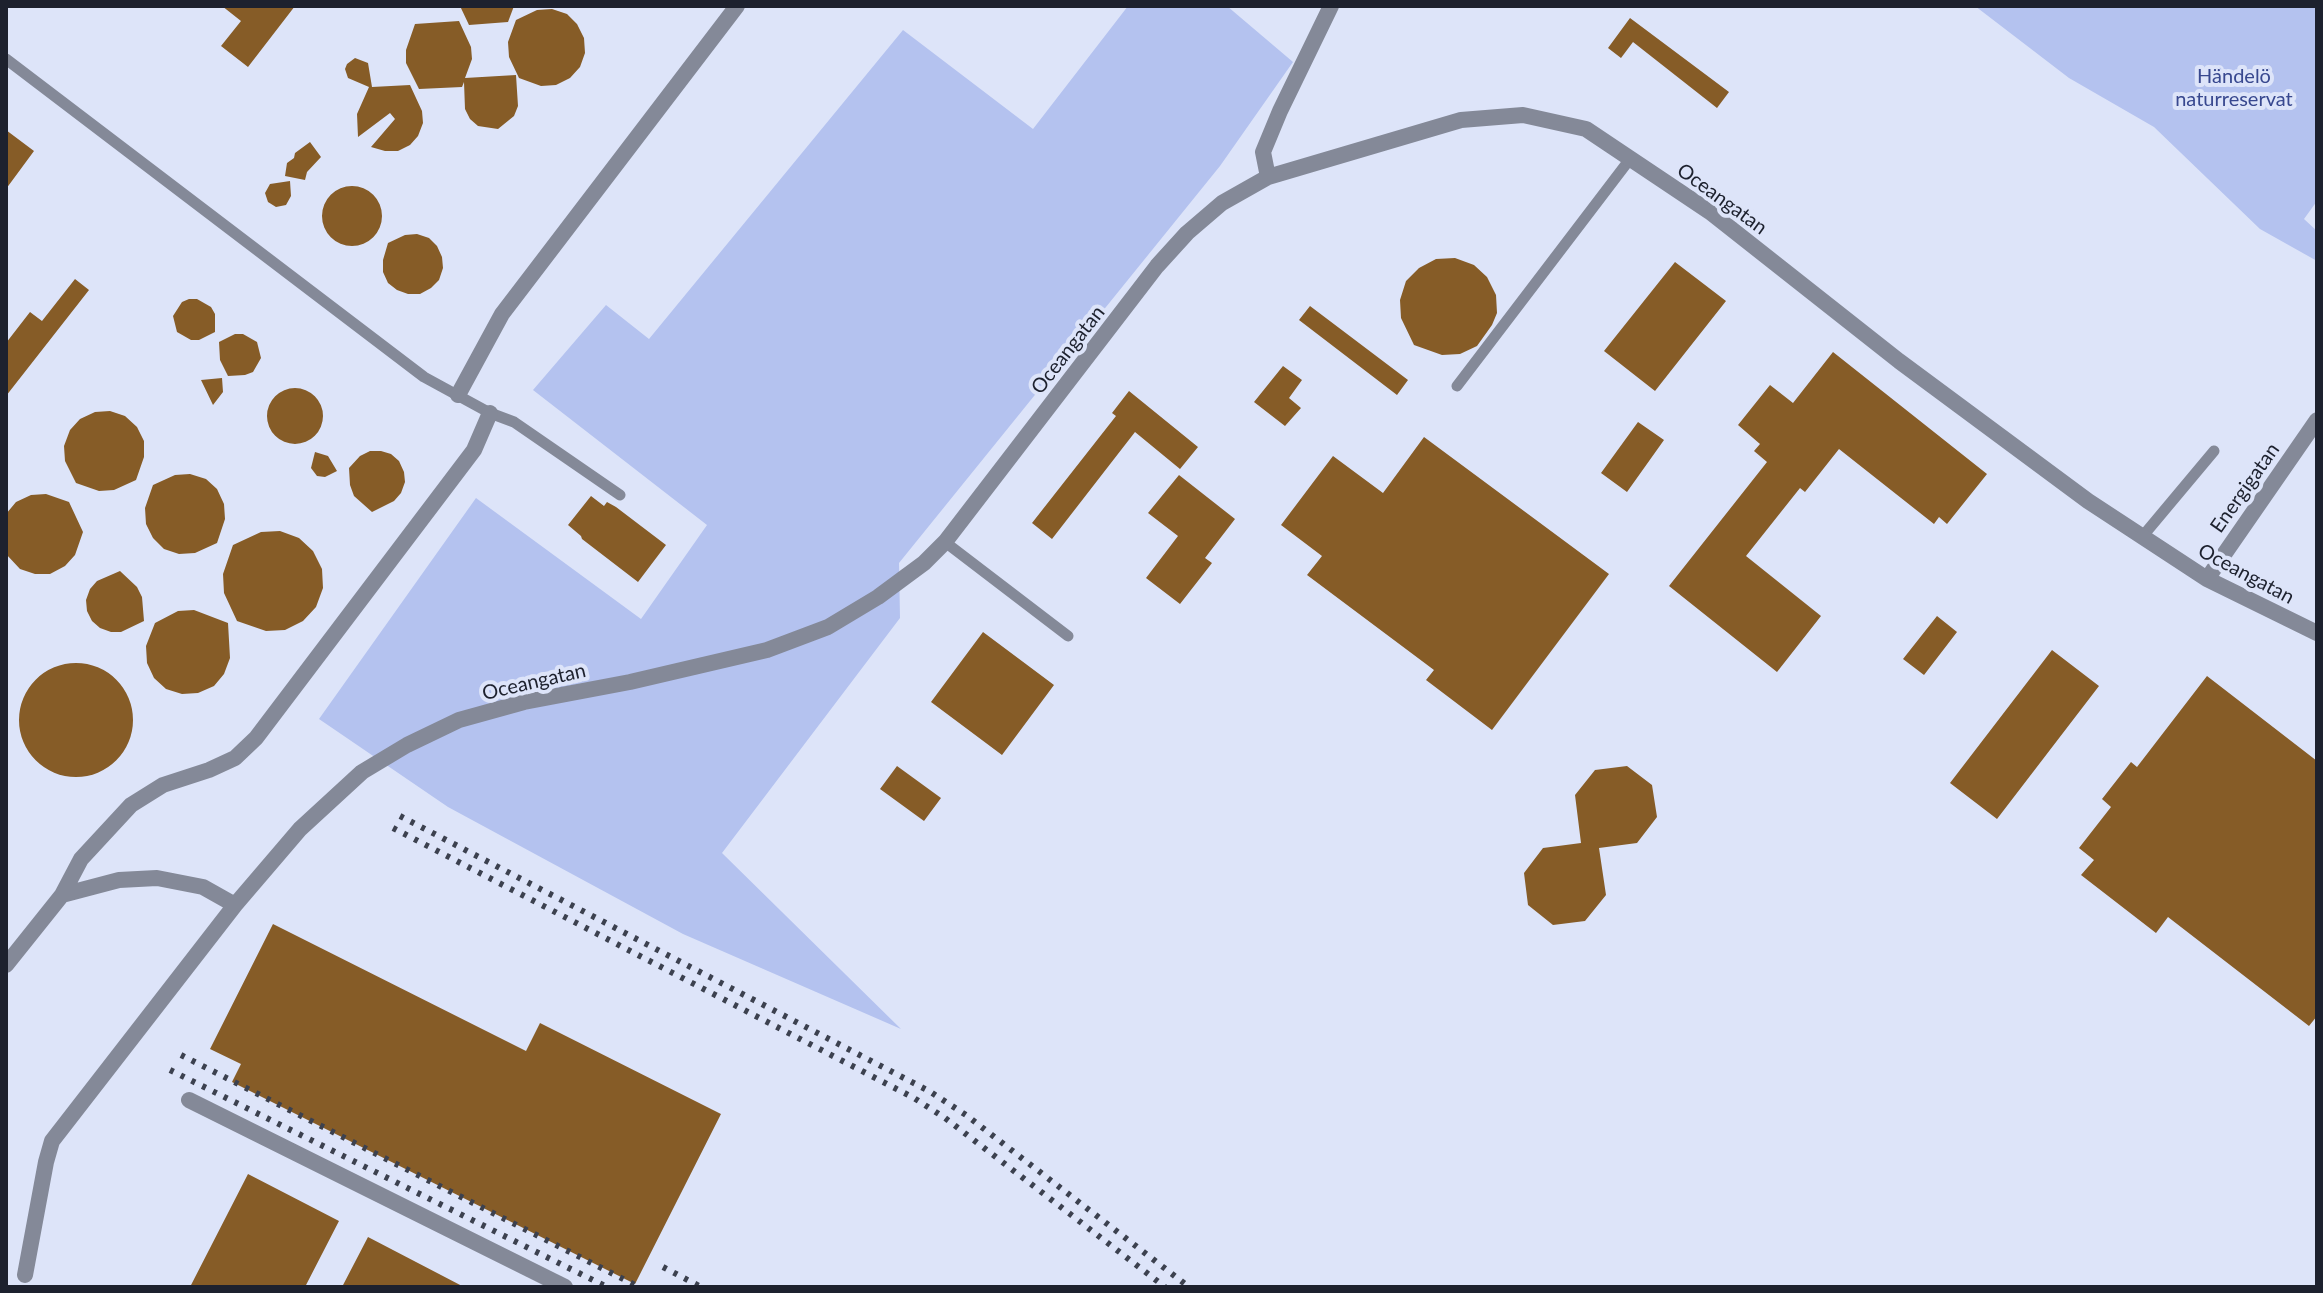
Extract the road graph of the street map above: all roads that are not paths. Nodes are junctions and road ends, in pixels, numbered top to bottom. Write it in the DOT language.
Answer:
graph roads {
  1 [pos="737,6"];
  2 [pos="1331,6"];
  3 [pos="6,59"];
  4 [pos="1630,159"];
  5 [pos="1268,177"];
  6 [pos="1457,386"];
  7 [pos="458,395"];
  8 [pos="490,413"];
  9 [pos="2317,420"];
  10 [pos="2214,451"];
  11 [pos="620,495"];
  12 [pos="2142,537"];
  13 [pos="945,542"];
  14 [pos="2207,579"];
  15 [pos="2317,633"];
  16 [pos="1068,636"];
  17 [pos="62,895"];
  18 [pos="235,905"];
  19 [pos="6,965"];
  20 [pos="189,1100"];
  21 [pos="25,1275"];
  22 [pos="565,1287"];
  1 -- 7 [label="street"];
  2 -- 5 [label="street"];
  3 -- 7 [label="lane"];
  4 -- 5 [label="street, Oceangatan"];
  4 -- 6 [label="lane"];
  4 -- 12 [label="street, Oceangatan"];
  5 -- 13 [label="street, Oceangatan"];
  7 -- 8 [label="lane"];
  8 -- 11 [label="lane"];
  8 -- 17 [label="street"];
  9 -- 14 [label="street, Energigatan"];
  10 -- 12 [label="lane"];
  12 -- 14 [label="street, Oceangatan"];
  13 -- 16 [label="lane"];
  13 -- 18 [label="street, Oceangatan"];
  14 -- 15 [label="street, Oceangatan"];
  17 -- 18 [label="street"];
  17 -- 19 [label="street"];
  18 -- 21 [label="street, Oceangatan"];
  20 -- 22 [label="street"];
}
